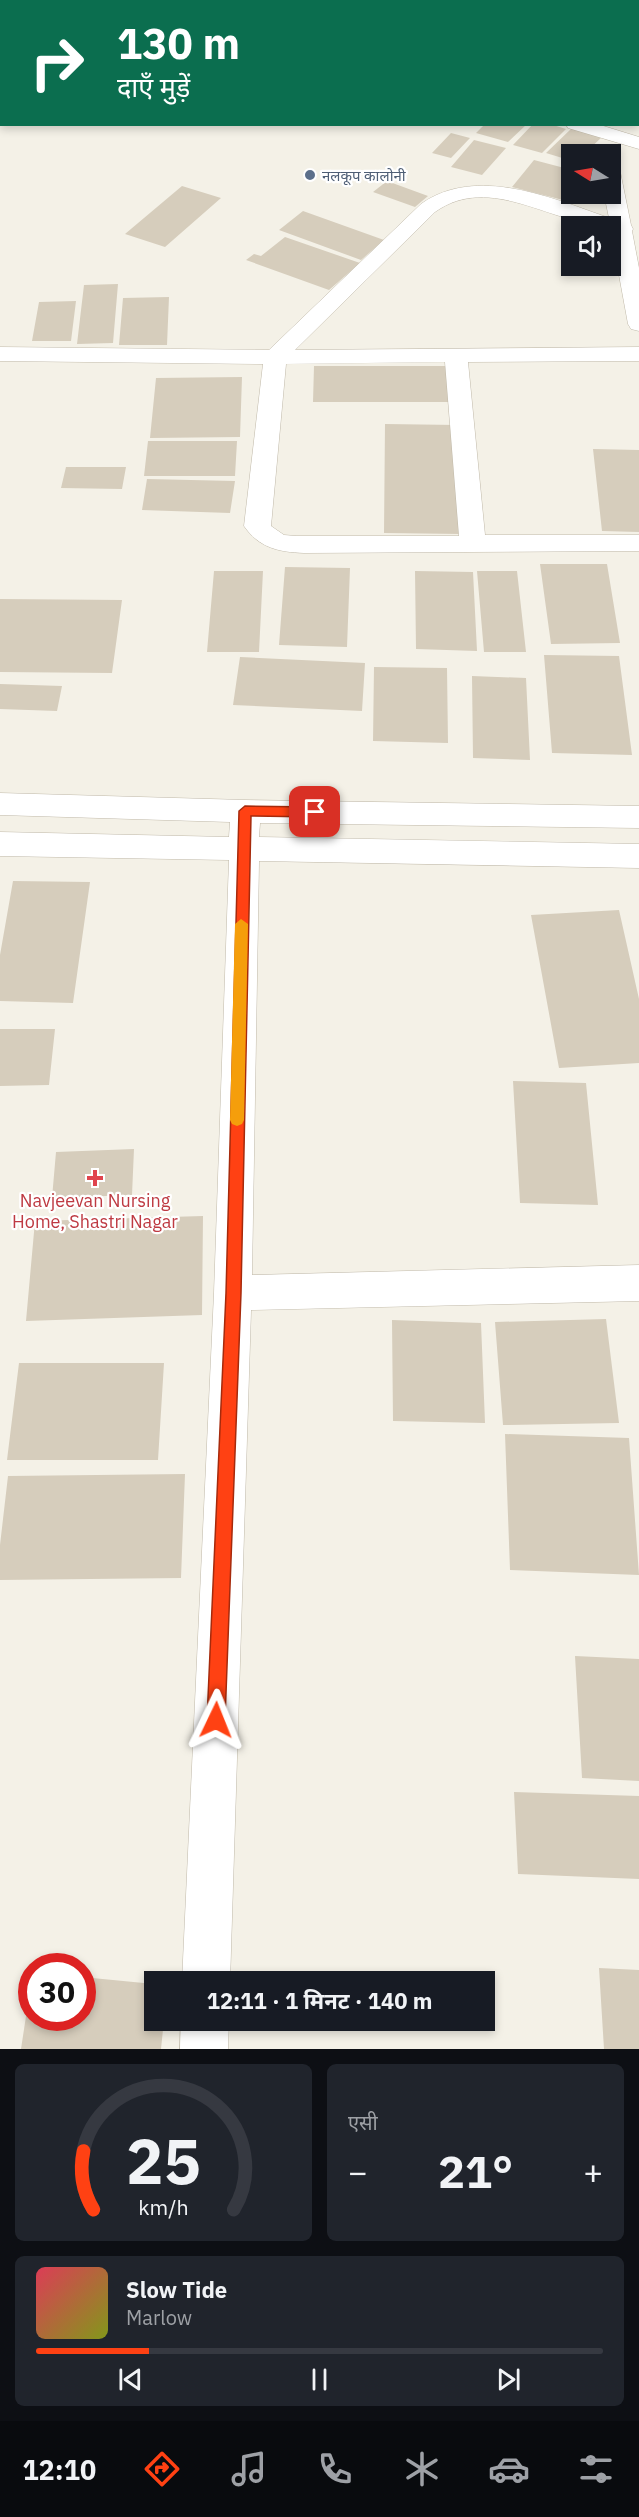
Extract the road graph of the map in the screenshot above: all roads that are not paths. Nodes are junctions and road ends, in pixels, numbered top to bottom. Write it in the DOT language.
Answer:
graph roads {
  1 [pos="581,126"];
  2 [pos="603,133"];
  3 [pos="639,143"];
  4 [pos="605,144"];
  5 [pos="617,204"];
  6 [pos="623,229"];
  7 [pos="639,324"];
  8 [pos="0,354"];
  9 [pos="639,354"];
  10 [pos="456,356"];
  11 [pos="275,357"];
  12 [pos="639,543"];
  13 [pos="473,544"];
  14 [pos="0,804"];
  15 [pos="245,811"];
  16 [pos="639,817"];
  17 [pos="0,844"];
  18 [pos="243,849"];
  19 [pos="639,856"];
  20 [pos="639,1286"];
  21 [pos="233,1293"];
  22 [pos="206,1971"];
  23 [pos="205,2031"];
  24 [pos="204,2049"];
  1 -- 2 [label="street"];
  2 -- 3 [label="street"];
  2 -- 4 [label="street"];
  5 -- 6 [label="street"];
  6 -- 7 [label="street"];
  6 -- 11 [label="street"];
  8 -- 11 [label="street"];
  9 -- 10 [label="street"];
  10 -- 11 [label="street"];
  10 -- 13 [label="street"];
  11 -- 13 [label="street"];
  12 -- 13 [label="street"];
  14 -- 15 [label="street"];
  15 -- 16 [label="street"];
  15 -- 18 [label="street"];
  17 -- 18 [label="street"];
  18 -- 19 [label="street"];
  18 -- 21 [label="street"];
  20 -- 21 [label="street"];
  21 -- 22 [label="street"];
  23 -- 24 [label="street"];
}
